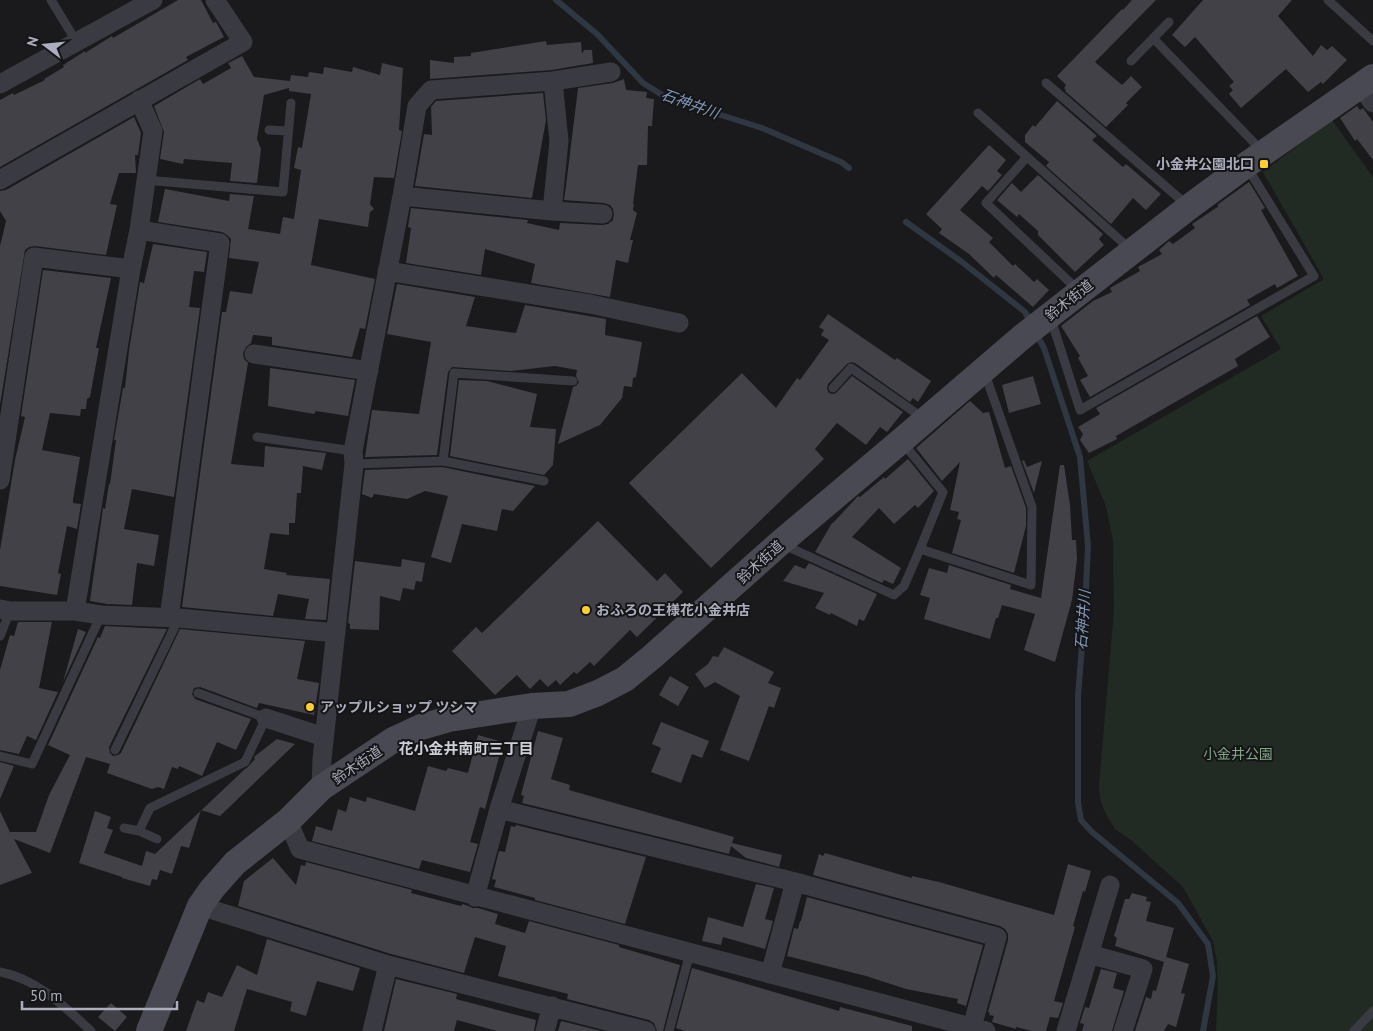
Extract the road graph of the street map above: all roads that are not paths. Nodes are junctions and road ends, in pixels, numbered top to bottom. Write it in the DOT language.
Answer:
graph roads {
  1 [pos="51,0"];
  2 [pos="152,0"];
  3 [pos="216,0"];
  4 [pos="1328,0"];
  5 [pos="1169,22"];
  6 [pos="1153,38"];
  7 [pos="76,41"];
  8 [pos="1373,41"];
  9 [pos="1131,61"];
  10 [pos="611,72"];
  11 [pos="553,81"];
  12 [pos="0,84"];
  13 [pos="1046,84"];
  14 [pos="1369,89"];
  15 [pos="139,100"];
  16 [pos="291,103"];
  17 [pos="978,113"];
  18 [pos="269,130"];
  19 [pos="288,131"];
  20 [pos="1027,158"];
  21 [pos="1255,159"];
  22 [pos="0,180"];
  23 [pos="146,180"];
  24 [pos="402,196"];
  25 [pos="1189,207"];
  26 [pos="552,211"];
  27 [pos="603,214"];
  28 [pos="140,230"];
  29 [pos="1132,251"];
  30 [pos="131,269"];
  31 [pos="387,271"];
  32 [pos="1080,292"];
  33 [pos="1047,317"];
  34 [pos="679,323"];
  35 [pos="254,354"];
  36 [pos="983,369"];
  37 [pos="369,371"];
  38 [pos="573,381"];
  39 [pos="833,388"];
  40 [pos="926,419"];
  41 [pos="257,437"];
  42 [pos="901,441"];
  43 [pos="354,458"];
  44 [pos="442,461"];
  45 [pos="0,480"];
  46 [pos="544,481"];
  47 [pos="780,543"];
  48 [pos="920,549"];
  49 [pos="5,610"];
  50 [pos="75,612"];
  51 [pos="102,615"];
  52 [pos="174,618"];
  53 [pos="336,633"];
  54 [pos="0,636"];
  55 [pos="198,693"];
  56 [pos="532,706"];
  57 [pos="266,718"];
  58 [pos="324,737"];
  59 [pos="115,750"];
  60 [pos="0,756"];
  61 [pos="322,788"];
  62 [pos="499,809"];
  63 [pos="288,822"];
  64 [pos="124,828"];
  65 [pos="140,831"];
  66 [pos="157,839"];
  67 [pos="795,882"];
  68 [pos="1110,885"];
  69 [pos="475,897"];
  70 [pos="200,906"];
  71 [pos="690,953"];
  72 [pos="1089,954"];
  73 [pos="388,965"];
  74 [pos="0,972"];
  75 [pos="770,974"];
  76 [pos="552,1006"];
  77 [pos="1373,1011"];
  78 [pos="979,1029"];
  79 [pos="91,1031"];
  80 [pos="149,1031"];
  81 [pos="372,1031"];
  82 [pos="545,1031"];
  83 [pos="646,1031"];
  84 [pos="669,1031"];
  85 [pos="1066,1031"];
  86 [pos="1124,1031"];
  87 [pos="1354,1031"];
  1 -- 7 [label="lane"];
  2 -- 7 [label="street"];
  3 -- 15 [label="street"];
  4 -- 8 [label="lane"];
  5 -- 6 [label="lane"];
  6 -- 9 [label="lane"];
  6 -- 21 [label="lane"];
  7 -- 12 [label="street"];
  10 -- 11 [label="street"];
  11 -- 24 [label="street"];
  11 -- 26 [label="street"];
  13 -- 25 [label="lane"];
  14 -- 21 [label="street, 鈴木街道"];
  15 -- 22 [label="street"];
  15 -- 23 [label="street"];
  16 -- 19 [label="lane"];
  17 -- 20 [label="lane"];
  18 -- 19 [label="lane"];
  19 -- 23 [label="lane"];
  20 -- 29 [label="lane"];
  20 -- 32 [label="lane"];
  21 -- 25 [label="street, 鈴木街道"];
  21 -- 33 [label="lane"];
  23 -- 28 [label="street"];
  24 -- 26 [label="street"];
  24 -- 31 [label="street"];
  25 -- 29 [label="street, 鈴木街道"];
  26 -- 27 [label="street"];
  28 -- 30 [label="street"];
  28 -- 52 [label="street"];
  29 -- 32 [label="street, 鈴木街道"];
  30 -- 45 [label="street"];
  30 -- 50 [label="street"];
  31 -- 34 [label="street"];
  31 -- 37 [label="street"];
  32 -- 33 [label="street, 鈴木街道"];
  33 -- 36 [label="street, 鈴木街道"];
  35 -- 37 [label="street"];
  36 -- 40 [label="street, 鈴木街道"];
  36 -- 48 [label="lane"];
  37 -- 43 [label="street"];
  38 -- 44 [label="lane"];
  39 -- 40 [label="lane"];
  40 -- 42 [label="street, 鈴木街道"];
  41 -- 43 [label="lane"];
  42 -- 47 [label="street, 鈴木街道"];
  42 -- 48 [label="lane"];
  43 -- 44 [label="lane"];
  43 -- 53 [label="street"];
  44 -- 46 [label="lane"];
  47 -- 48 [label="lane"];
  47 -- 56 [label="street, 鈴木街道"];
  49 -- 50 [label="street"];
  49 -- 54 [label="lane"];
  50 -- 51 [label="street"];
  51 -- 52 [label="street"];
  51 -- 60 [label="lane"];
  52 -- 53 [label="street"];
  52 -- 59 [label="lane"];
  53 -- 58 [label="street"];
  55 -- 57 [label="lane"];
  56 -- 61 [label="street, 鈴木街道"];
  56 -- 62 [label="street"];
  57 -- 58 [label="street"];
  57 -- 65 [label="lane"];
  58 -- 61 [label="street"];
  61 -- 63 [label="street, 鈴木街道"];
  62 -- 67 [label="street"];
  62 -- 69 [label="street"];
  63 -- 69 [label="street"];
  63 -- 70 [label="street, 鈴木街道"];
  64 -- 65 [label="lane"];
  65 -- 66 [label="lane"];
  67 -- 75 [label="street"];
  67 -- 78 [label="street"];
  68 -- 72 [label="street"];
  69 -- 71 [label="street"];
  70 -- 73 [label="street"];
  70 -- 80 [label="street, 鈴木街道"];
  71 -- 75 [label="street"];
  71 -- 84 [label="lane"];
  72 -- 85 [label="street"];
  72 -- 86 [label="street"];
  73 -- 76 [label="street"];
  73 -- 81 [label="street"];
  74 -- 79 [label="lane"];
  75 -- 78 [label="street"];
  76 -- 82 [label="street"];
  76 -- 83 [label="street"];
  77 -- 87 [label="lane"];
}
